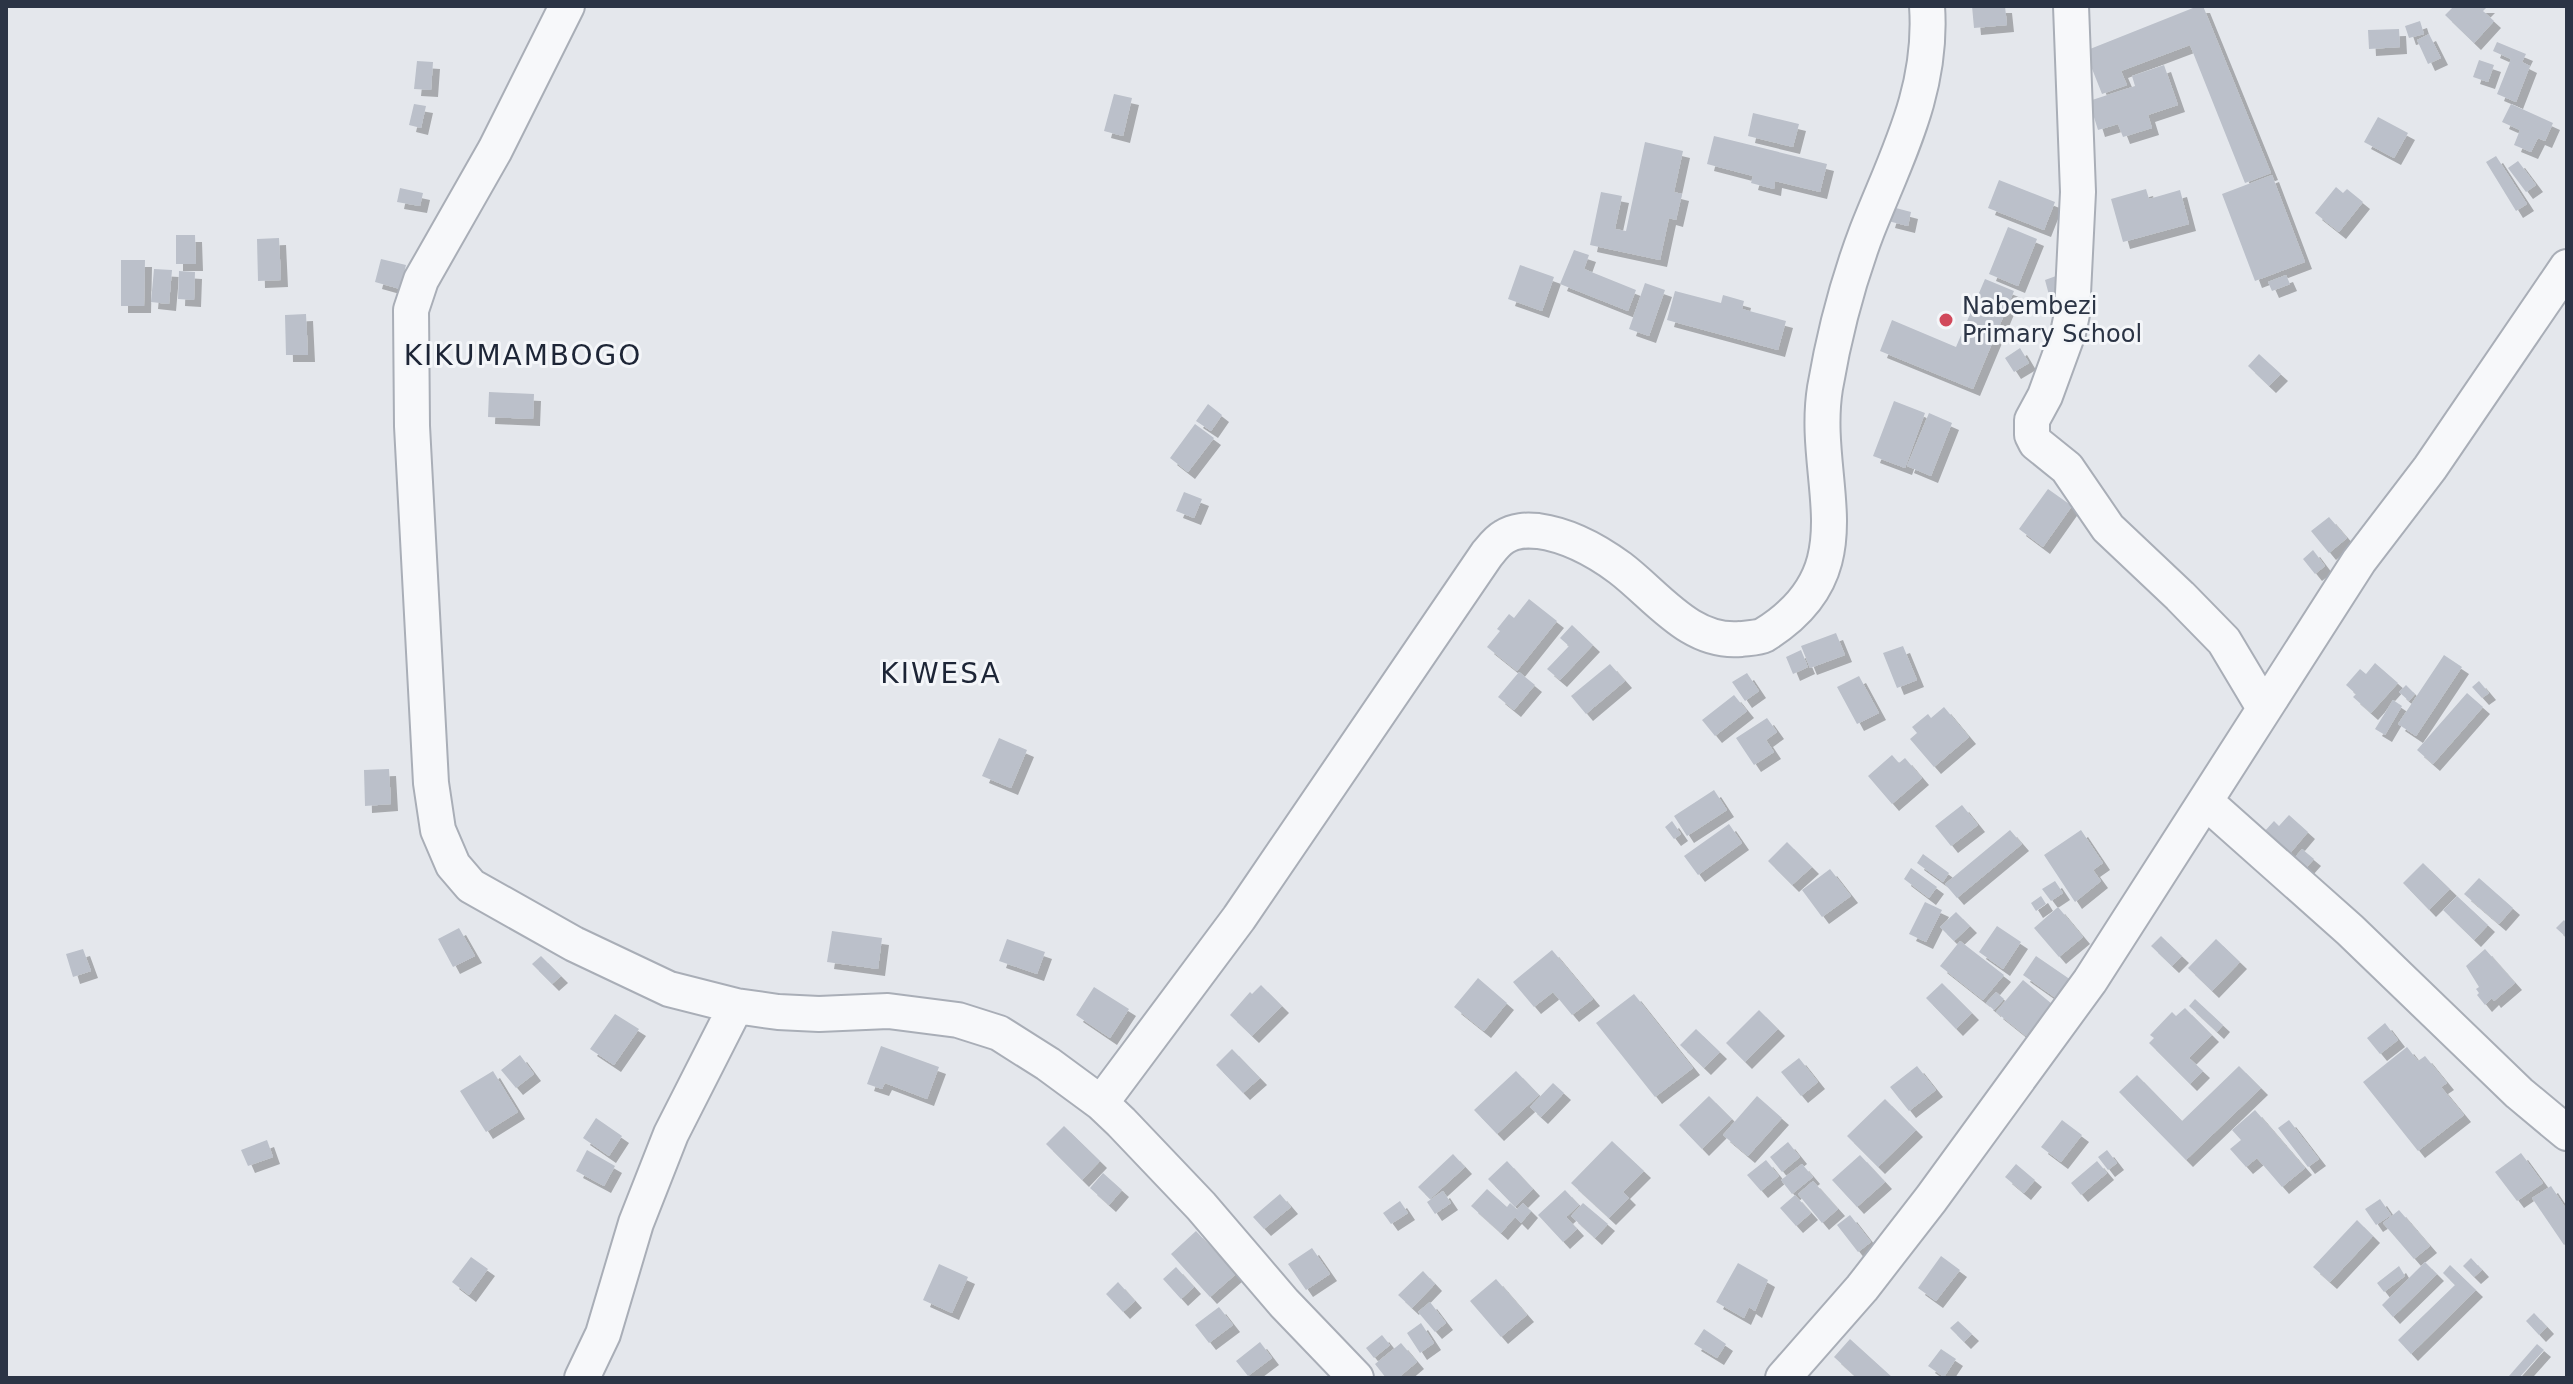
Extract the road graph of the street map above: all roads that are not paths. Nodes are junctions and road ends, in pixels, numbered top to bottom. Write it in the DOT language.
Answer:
graph roads {
  1 [pos="567,6"];
  2 [pos="1927,6"];
  3 [pos="2071,6"];
  4 [pos="2567,267"];
  5 [pos="2264,708"];
  6 [pos="2206,802"];
  7 [pos="736,1006"];
  8 [pos="1101,1103"];
  9 [pos="2567,1133"];
  10 [pos="582,1378"];
  11 [pos="1356,1378"];
  12 [pos="1783,1378"];
  1 -- 7 [label="street"];
  2 -- 8 [label="street"];
  3 -- 5 [label="street"];
  4 -- 5 [label="street"];
  5 -- 6 [label="street"];
  6 -- 9 [label="street"];
  6 -- 12 [label="street"];
  7 -- 8 [label="street"];
  7 -- 10 [label="street"];
  8 -- 11 [label="street"];
}
